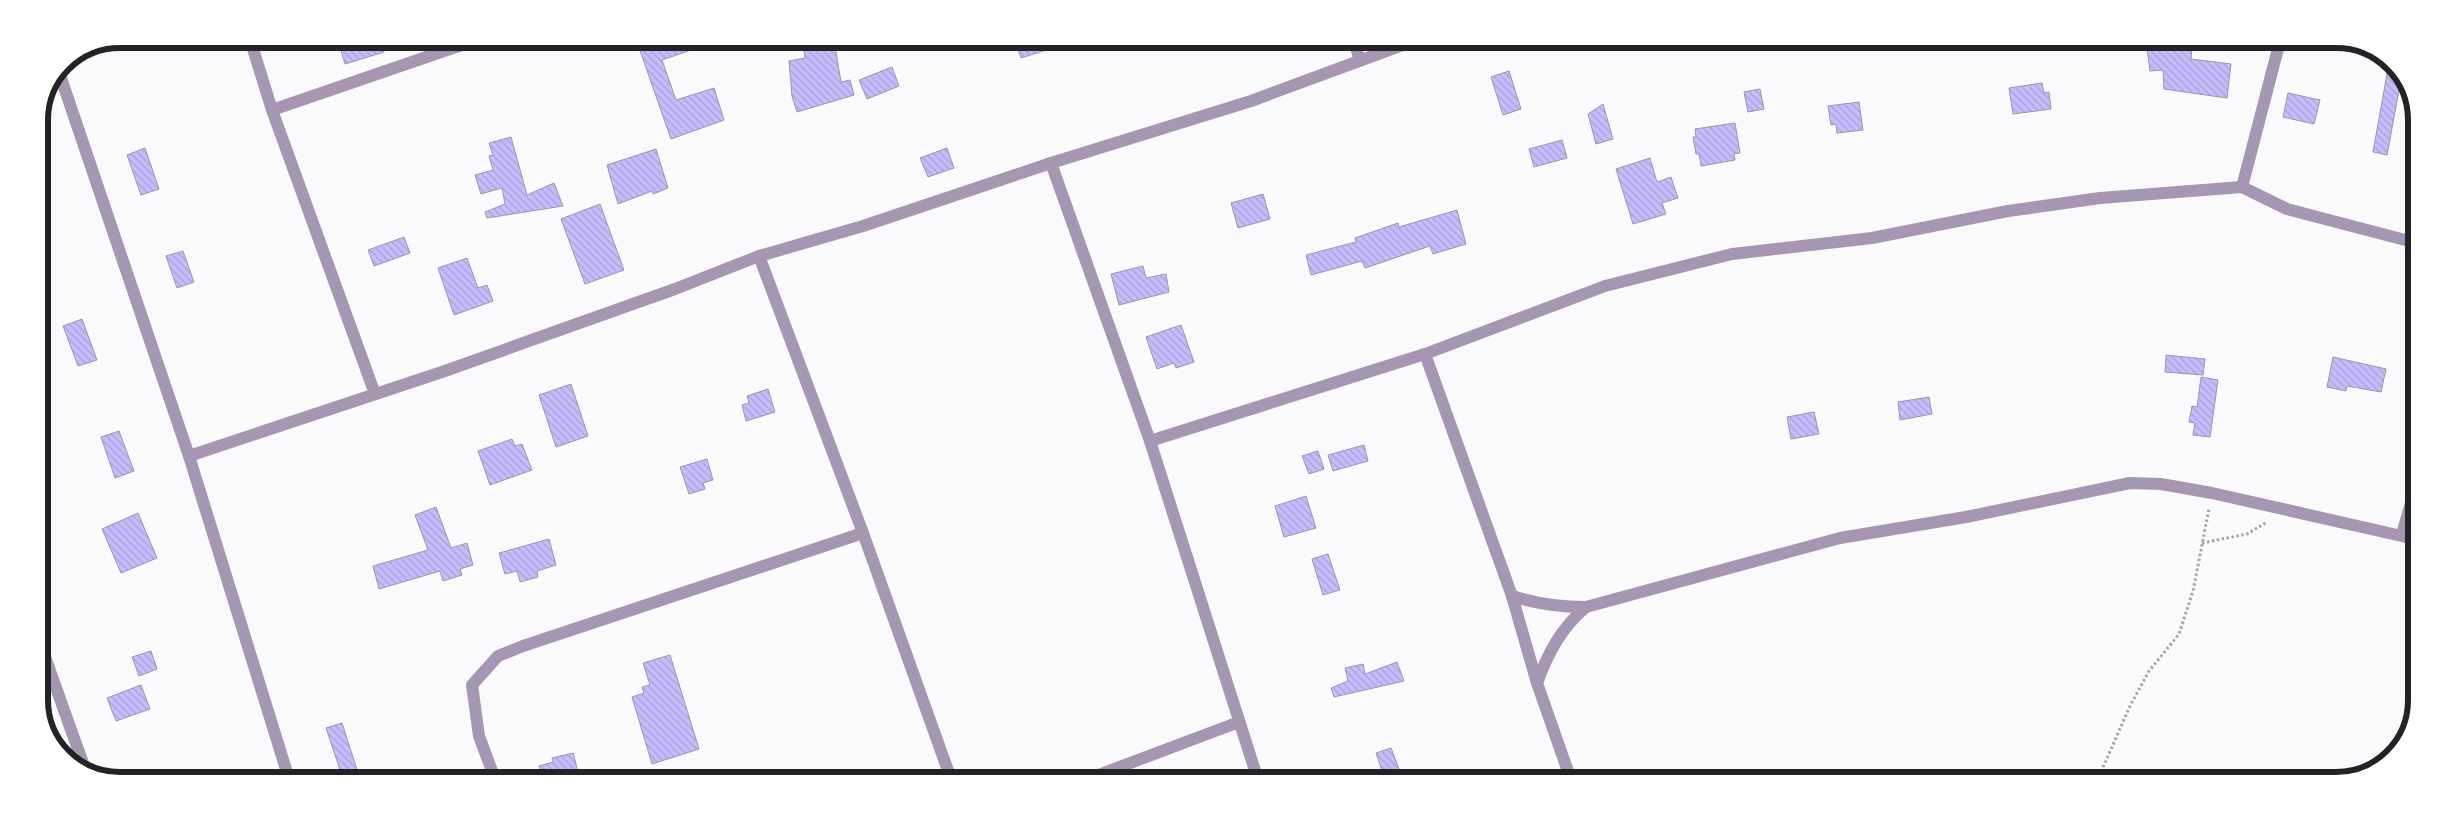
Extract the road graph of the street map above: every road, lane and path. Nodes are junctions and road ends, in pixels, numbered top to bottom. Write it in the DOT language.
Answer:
graph roads {
  1 [pos="253,48"];
  2 [pos="453,48"];
  3 [pos="1356,48"];
  4 [pos="1395,48"];
  5 [pos="2278,48"];
  6 [pos="1360,61"];
  7 [pos="60,81"];
  8 [pos="272,110"];
  9 [pos="1051,163"];
  10 [pos="2242,187"];
  11 [pos="2408,243"];
  12 [pos="759,256"];
  13 [pos="1425,354"];
  14 [pos="374,394"];
  15 [pos="1150,441"];
  16 [pos="190,456"];
  17 [pos="2212,493"];
  18 [pos="2282,508"];
  19 [pos="2408,513"];
  20 [pos="863,533"];
  21 [pos="2402,534"];
  22 [pos="2408,536"];
  23 [pos="2202,543"];
  24 [pos="1512,596"];
  25 [pos="1586,607"];
  26 [pos="48,665"];
  27 [pos="1538,683"];
  28 [pos="1239,722"];
  29 [pos="82,761"];
  30 [pos="288,772"];
  31 [pos="492,772"];
  32 [pos="948,772"];
  33 [pos="1106,772"];
  34 [pos="1255,772"];
  35 [pos="1568,772"];
  36 [pos="2101,772"];
  1 -- 8 [label="street"];
  2 -- 8 [label="street"];
  3 -- 6 [label="street"];
  4 -- 6 [label="street"];
  5 -- 10 [label="street"];
  6 -- 9 [label="street"];
  7 -- 16 [label="street"];
  8 -- 14 [label="street"];
  9 -- 12 [label="street"];
  9 -- 15 [label="street"];
  10 -- 11 [label="street"];
  10 -- 13 [label="street"];
  12 -- 14 [label="street"];
  12 -- 20 [label="street"];
  13 -- 15 [label="street"];
  13 -- 24 [label="street"];
  14 -- 16 [label="street"];
  15 -- 28 [label="street"];
  16 -- 30 [label="street"];
  17 -- 18 [label="street"];
  17 -- 23 [label="path"];
  17 -- 25 [label="street"];
  18 -- 21 [label="street"];
  18 -- 23 [label="path"];
  19 -- 21 [label="street"];
  20 -- 31 [label="street"];
  20 -- 32 [label="street"];
  21 -- 22 [label="street"];
  23 -- 36 [label="path"];
  24 -- 25 [label="street"];
  24 -- 27 [label="street"];
  25 -- 27 [label="street"];
  26 -- 29 [label="street"];
  27 -- 35 [label="street"];
  28 -- 33 [label="street"];
  28 -- 34 [label="street"];
}
